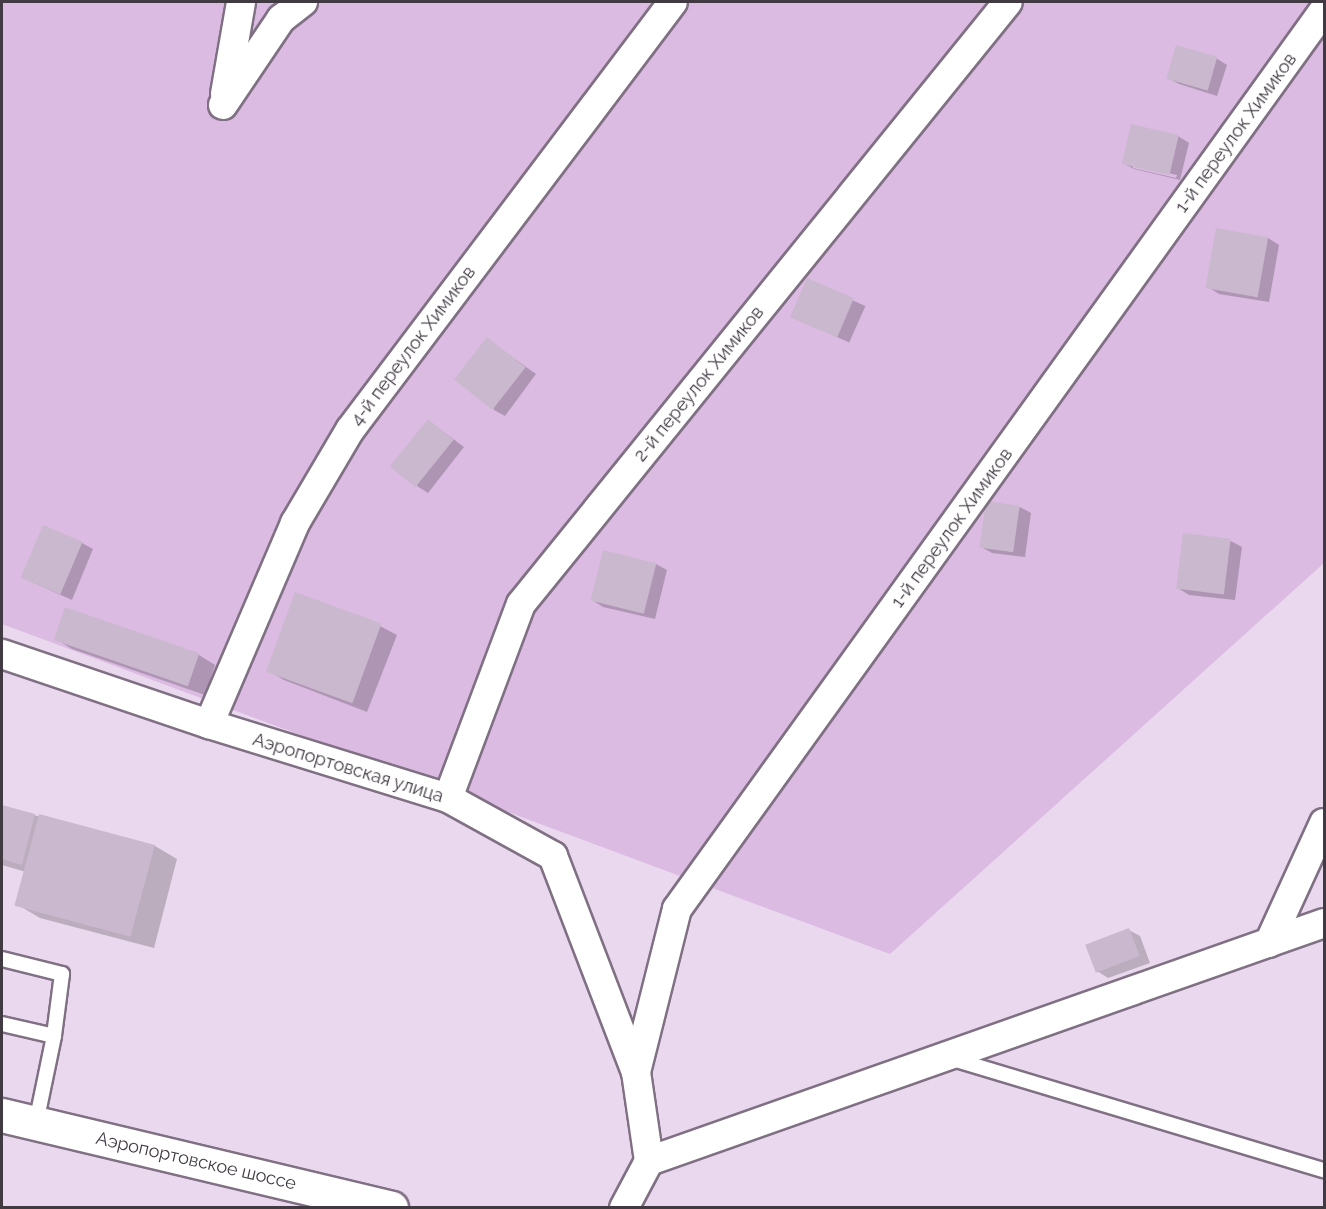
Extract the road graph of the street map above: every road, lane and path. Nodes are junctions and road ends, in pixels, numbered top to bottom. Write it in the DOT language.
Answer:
graph roads {
  1 [pos="241,2"];
  2 [pos="303,2"];
  3 [pos="673,2"];
  4 [pos="1008,2"];
  5 [pos="1324,10"];
  6 [pos="2,654"];
  7 [pos="209,724"];
  8 [pos="448,798"];
  9 [pos="1324,823"];
  10 [pos="1324,923"];
  11 [pos="1269,943"];
  12 [pos="2,958"];
  13 [pos="2,1024"];
  14 [pos="54,1036"];
  15 [pos="946,1056"];
  16 [pos="636,1072"];
  17 [pos="2,1115"];
  18 [pos="36,1123"];
  19 [pos="649,1161"];
  20 [pos="1324,1170"];
  21 [pos="391,1208"];
  22 [pos="624,1208"];
  1 -- 2 [label="street"];
  3 -- 7 [label="street, 4-й переулок Химиков"];
  4 -- 8 [label="street, 2-й переулок Химиков"];
  5 -- 16 [label="street, 1-й переулок Химиков"];
  6 -- 7 [label="street, Аэропортовская улица"];
  7 -- 8 [label="street, Аэропортовская улица"];
  8 -- 16 [label="street, Аэропортовская улица"];
  9 -- 11 [label="street"];
  10 -- 11 [label="street"];
  11 -- 15 [label="street"];
  12 -- 14 [label="lane"];
  13 -- 14 [label="lane"];
  14 -- 18 [label="lane"];
  15 -- 19 [label="street"];
  15 -- 20 [label="lane"];
  16 -- 19 [label="street, Аэропортовская улица"];
  17 -- 18 [label="main road, Аэропортовское шоссе"];
  18 -- 21 [label="main road, Аэропортовское шоссе"];
  19 -- 22 [label="street"];
}
